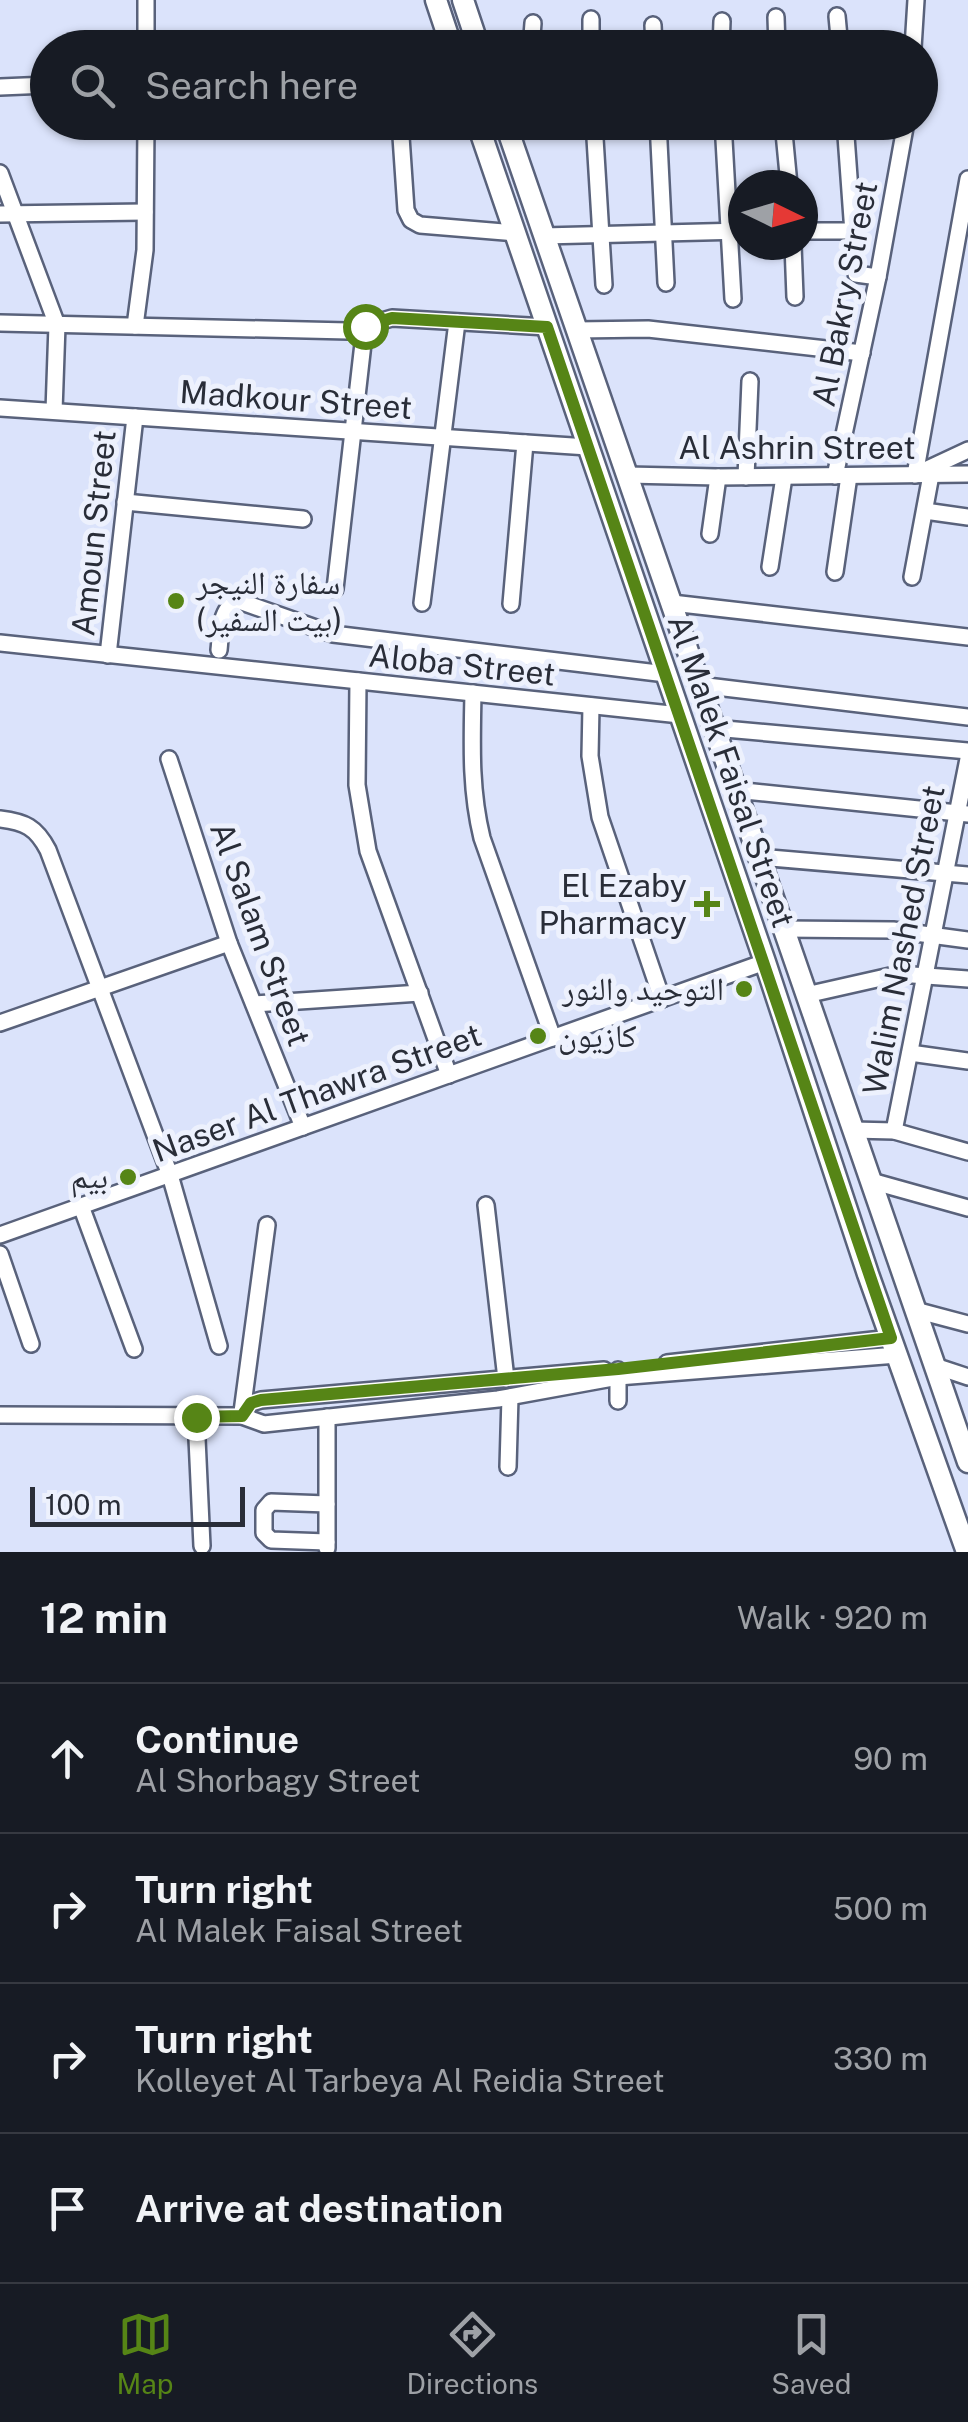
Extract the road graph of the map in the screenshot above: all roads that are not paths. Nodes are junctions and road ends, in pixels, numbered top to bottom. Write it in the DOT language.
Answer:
graph roads {
  1 [pos="146,0"];
  2 [pos="436,0"];
  3 [pos="464,0"];
  4 [pos="916,0"];
  5 [pos="837,16"];
  6 [pos="776,17"];
  7 [pos="591,19"];
  8 [pos="722,20"];
  9 [pos="533,23"];
  10 [pos="653,25"];
  11 [pos="146,30"];
  12 [pos="446,30"];
  13 [pos="474,30"];
  14 [pos="533,30"];
  15 [pos="591,30"];
  16 [pos="653,30"];
  17 [pos="722,30"];
  18 [pos="776,30"];
  19 [pos="838,30"];
  20 [pos="914,30"];
  21 [pos="30,86"];
  22 [pos="0,87"];
  23 [pos="146,140"];
  24 [pos="401,140"];
  25 [pos="484,140"];
  26 [pos="511,140"];
  27 [pos="595,140"];
  28 [pos="659,140"];
  29 [pos="725,140"];
  30 [pos="784,140"];
  31 [pos="846,140"];
  32 [pos="903,140"];
  33 [pos="729,170"];
  34 [pos="787,170"];
  35 [pos="0,173"];
  36 [pos="968,179"];
  37 [pos="145,212"];
  38 [pos="7,214"];
  39 [pos="853,230"];
  40 [pos="728,231"];
  41 [pos="818,231"];
  42 [pos="515,233"];
  43 [pos="664,233"];
  44 [pos="601,234"];
  45 [pos="542,236"];
  46 [pos="735,260"];
  47 [pos="794,260"];
  48 [pos="878,277"];
  49 [pos="666,283"];
  50 [pos="604,284"];
  51 [pos="795,297"];
  52 [pos="733,300"];
  53 [pos="0,322"];
  54 [pos="457,322"];
  55 [pos="57,324"];
  56 [pos="135,326"];
  57 [pos="365,326"];
  58 [pos="547,327"];
  59 [pos="576,330"];
  60 [pos="862,353"];
  61 [pos="750,381"];
  62 [pos="0,408"];
  63 [pos="54,412"];
  64 [pos="135,417"];
  65 [pos="354,431"];
  66 [pos="442,438"];
  67 [pos="525,443"];
  68 [pos="588,447"];
  69 [pos="968,450"];
  70 [pos="968,474"];
  71 [pos="627,475"];
  72 [pos="923,475"];
  73 [pos="842,476"];
  74 [pos="746,477"];
  75 [pos="784,477"];
  76 [pos="718,478"];
  77 [pos="126,502"];
  78 [pos="925,510"];
  79 [pos="968,517"];
  80 [pos="303,518"];
  81 [pos="710,534"];
  82 [pos="770,566"];
  83 [pos="834,572"];
  84 [pos="912,577"];
  85 [pos="336,589"];
  86 [pos="422,603"];
  87 [pos="672,603"];
  88 [pos="511,604"];
  89 [pos="968,637"];
  90 [pos="0,643"];
  91 [pos="219,650"];
  92 [pos="108,655"];
  93 [pos="666,674"];
  94 [pos="358,681"];
  95 [pos="699,685"];
  96 [pos="472,693"];
  97 [pos="591,706"];
  98 [pos="680,716"];
  99 [pos="968,716"];
  100 [pos="714,728"];
  101 [pos="968,752"];
  102 [pos="169,759"];
  103 [pos="968,759"];
  104 [pos="734,790"];
  105 [pos="962,813"];
  106 [pos="0,820"];
  107 [pos="758,857"];
  108 [pos="945,872"];
  109 [pos="968,876"];
  110 [pos="783,928"];
  111 [pos="933,935"];
  112 [pos="968,940"];
  113 [pos="229,943"];
  114 [pos="765,962"];
  115 [pos="925,974"];
  116 [pos="968,978"];
  117 [pos="101,987"];
  118 [pos="420,993"];
  119 [pos="806,995"];
  120 [pos="662,999"];
  121 [pos="254,1004"];
  122 [pos="0,1023"];
  123 [pos="552,1038"];
  124 [pos="910,1053"];
  125 [pos="968,1062"];
  126 [pos="449,1075"];
  127 [pos="302,1127"];
  128 [pos="853,1130"];
  129 [pos="894,1131"];
  130 [pos="968,1152"];
  131 [pos="170,1175"];
  132 [pos="871,1181"];
  133 [pos="486,1205"];
  134 [pos="81,1206"];
  135 [pos="968,1208"];
  136 [pos="884,1218"];
  137 [pos="851,1223"];
  138 [pos="267,1225"];
  139 [pos="0,1236"];
  140 [pos="0,1254"];
  141 [pos="900,1265"];
  142 [pos="868,1274"];
  143 [pos="915,1310"];
  144 [pos="968,1324"];
  145 [pos="31,1344"];
  146 [pos="219,1346"];
  147 [pos="894,1347"];
  148 [pos="134,1349"];
  149 [pos="935,1366"];
  150 [pos="618,1373"];
  151 [pos="968,1377"];
  152 [pos="501,1379"];
  153 [pos="504,1398"];
  154 [pos="618,1401"];
  155 [pos="0,1415"];
  156 [pos="242,1416"];
  157 [pos="196,1417"];
  158 [pos="327,1417"];
  159 [pos="966,1453"];
  160 [pos="508,1467"];
  161 [pos="327,1504"];
  162 [pos="202,1546"];
  163 [pos="327,1547"];
  164 [pos="967,1552"];
  1 -- 11 [label="street"];
  2 -- 12 [label="main road"];
  3 -- 13 [label="main road"];
  4 -- 20 [label="street"];
  5 -- 19 [label="street"];
  6 -- 18 [label="street"];
  7 -- 15 [label="street"];
  8 -- 17 [label="street"];
  9 -- 14 [label="street"];
  10 -- 16 [label="street"];
  21 -- 22 [label="street"];
  23 -- 37 [label="street"];
  24 -- 42 [label="street"];
  25 -- 42 [label="main road, Al Malek Faisal Street"];
  26 -- 45 [label="main road, Al Malek Faisal Street"];
  27 -- 44 [label="street"];
  28 -- 43 [label="street"];
  29 -- 33 [label="street"];
  30 -- 34 [label="street"];
  31 -- 39 [label="street"];
  32 -- 48 [label="street, Al Bakry Street"];
  35 -- 38 [label="street"];
  36 -- 72 [label="street"];
  37 -- 38 [label="street"];
  37 -- 56 [label="street"];
  38 -- 55 [label="street"];
  39 -- 41 [label="street"];
  39 -- 48 [label="street"];
  40 -- 43 [label="street"];
  42 -- 58 [label="main road, Al Malek Faisal Street"];
  43 -- 44 [label="street"];
  43 -- 49 [label="street"];
  44 -- 45 [label="street"];
  44 -- 50 [label="street"];
  45 -- 59 [label="main road, Al Malek Faisal Street"];
  46 -- 52 [label="street"];
  47 -- 51 [label="street"];
  48 -- 60 [label="street, Al Bakry Street"];
  53 -- 55 [label="street"];
  54 -- 57 [label="street"];
  54 -- 58 [label="street"];
  54 -- 66 [label="street"];
  55 -- 56 [label="street"];
  55 -- 63 [label="street"];
  56 -- 57 [label="street"];
  57 -- 65 [label="street"];
  58 -- 68 [label="main road, Al Malek Faisal Street"];
  59 -- 60 [label="street"];
  59 -- 71 [label="main road, Al Malek Faisal Street"];
  60 -- 73 [label="street, Al Bakry Street"];
  61 -- 74 [label="street"];
  62 -- 63 [label="street, Madkour Street"];
  63 -- 64 [label="street, Madkour Street"];
  64 -- 65 [label="street, Madkour Street"];
  64 -- 77 [label="street, Amoun Street"];
  65 -- 66 [label="street, Madkour Street"];
  65 -- 85 [label="street"];
  66 -- 67 [label="street, Madkour Street"];
  66 -- 86 [label="street"];
  67 -- 68 [label="street, Madkour Street"];
  67 -- 88 [label="street"];
  68 -- 93 [label="main road, Al Malek Faisal Street"];
  69 -- 72 [label="street"];
  70 -- 72 [label="street, Al Ashrin Street"];
  71 -- 76 [label="street, Al Ashrin Street"];
  71 -- 87 [label="main road, Al Malek Faisal Street"];
  72 -- 73 [label="street, Al Ashrin Street"];
  72 -- 78 [label="street"];
  73 -- 75 [label="street, Al Ashrin Street"];
  73 -- 83 [label="street, Al Bakry Street"];
  74 -- 75 [label="street, Al Ashrin Street"];
  74 -- 76 [label="street, Al Ashrin Street"];
  75 -- 82 [label="street"];
  76 -- 81 [label="street"];
  77 -- 80 [label="street"];
  77 -- 92 [label="street, Amoun Street"];
  78 -- 79 [label="street"];
  78 -- 84 [label="street"];
  87 -- 89 [label="street"];
  87 -- 95 [label="main road, Al Malek Faisal Street"];
  90 -- 92 [label="street, Aloba Street"];
  91 -- 93 [label="street"];
  92 -- 94 [label="street, Aloba Street"];
  93 -- 98 [label="main road, Al Malek Faisal Street"];
  94 -- 96 [label="street, Aloba Street"];
  94 -- 118 [label="street"];
  95 -- 99 [label="street"];
  95 -- 100 [label="main road, Al Malek Faisal Street"];
  96 -- 97 [label="street, Aloba Street"];
  96 -- 123 [label="street"];
  97 -- 98 [label="street, Aloba Street"];
  97 -- 120 [label="street"];
  98 -- 114 [label="main road, Al Malek Faisal Street"];
  100 -- 101 [label="street"];
  100 -- 104 [label="main road, Al Malek Faisal Street"];
  102 -- 113 [label="street, Al Salam Street"];
  103 -- 105 [label="street, Walim Nashed Street"];
  104 -- 105 [label="street"];
  104 -- 107 [label="main road, Al Malek Faisal Street"];
  105 -- 108 [label="street, Walim Nashed Street"];
  106 -- 117 [label="street"];
  107 -- 108 [label="street"];
  107 -- 110 [label="main road, Al Malek Faisal Street"];
  108 -- 109 [label="street"];
  108 -- 111 [label="street, Walim Nashed Street"];
  110 -- 111 [label="street"];
  110 -- 119 [label="main road, Al Malek Faisal Street"];
  111 -- 112 [label="street"];
  111 -- 115 [label="street, Walim Nashed Street"];
  113 -- 117 [label="street"];
  113 -- 121 [label="street, Al Salam Street"];
  114 -- 120 [label="street, Naser Al Thawra Street"];
  114 -- 137 [label="main road, Al Malek Faisal Street"];
  115 -- 116 [label="street"];
  115 -- 119 [label="street"];
  115 -- 124 [label="street, Walim Nashed Street"];
  117 -- 122 [label="street"];
  117 -- 131 [label="street"];
  118 -- 121 [label="street"];
  118 -- 126 [label="street"];
  119 -- 128 [label="main road, Al Malek Faisal Street"];
  120 -- 123 [label="street, Naser Al Thawra Street"];
  121 -- 127 [label="street, Al Salam Street"];
  123 -- 126 [label="street, Naser Al Thawra Street"];
  124 -- 125 [label="street"];
  124 -- 129 [label="street, Walim Nashed Street"];
  126 -- 127 [label="street, Naser Al Thawra Street"];
  127 -- 131 [label="street, Naser Al Thawra Street"];
  128 -- 129 [label="street"];
  128 -- 132 [label="main road, Al Malek Faisal Street"];
  129 -- 130 [label="street"];
  131 -- 134 [label="street, Naser Al Thawra Street"];
  131 -- 146 [label="street"];
  132 -- 135 [label="street"];
  132 -- 136 [label="main road, Al Malek Faisal Street"];
  133 -- 152 [label="street"];
  134 -- 139 [label="street, Naser Al Thawra Street"];
  134 -- 148 [label="street"];
  136 -- 137 [label="main road"];
  136 -- 141 [label="main road, Al Malek Faisal Street"];
  137 -- 142 [label="main road, Al Malek Faisal Street"];
  138 -- 156 [label="street"];
  140 -- 145 [label="street"];
  141 -- 142 [label="main road"];
  141 -- 143 [label="main road, Al Malek Faisal Street"];
  142 -- 147 [label="main road, Al Malek Faisal Street"];
  143 -- 144 [label="street"];
  143 -- 149 [label="main road, Al Malek Faisal Street"];
  147 -- 150 [label="street"];
  147 -- 164 [label="main road, Al Malek Faisal Street"];
  149 -- 151 [label="street"];
  149 -- 159 [label="main road, Al Malek Faisal Street"];
  150 -- 152 [label="street"];
  150 -- 153 [label="street"];
  150 -- 154 [label="street"];
  152 -- 153 [label="street"];
  152 -- 156 [label="street"];
  153 -- 158 [label="street"];
  153 -- 160 [label="street"];
  155 -- 157 [label="street"];
  156 -- 157 [label="street"];
  156 -- 158 [label="street"];
  157 -- 162 [label="street"];
  158 -- 161 [label="street"];
  161 -- 163 [label="street"];
  161 -- 163 [label="street"];
}
